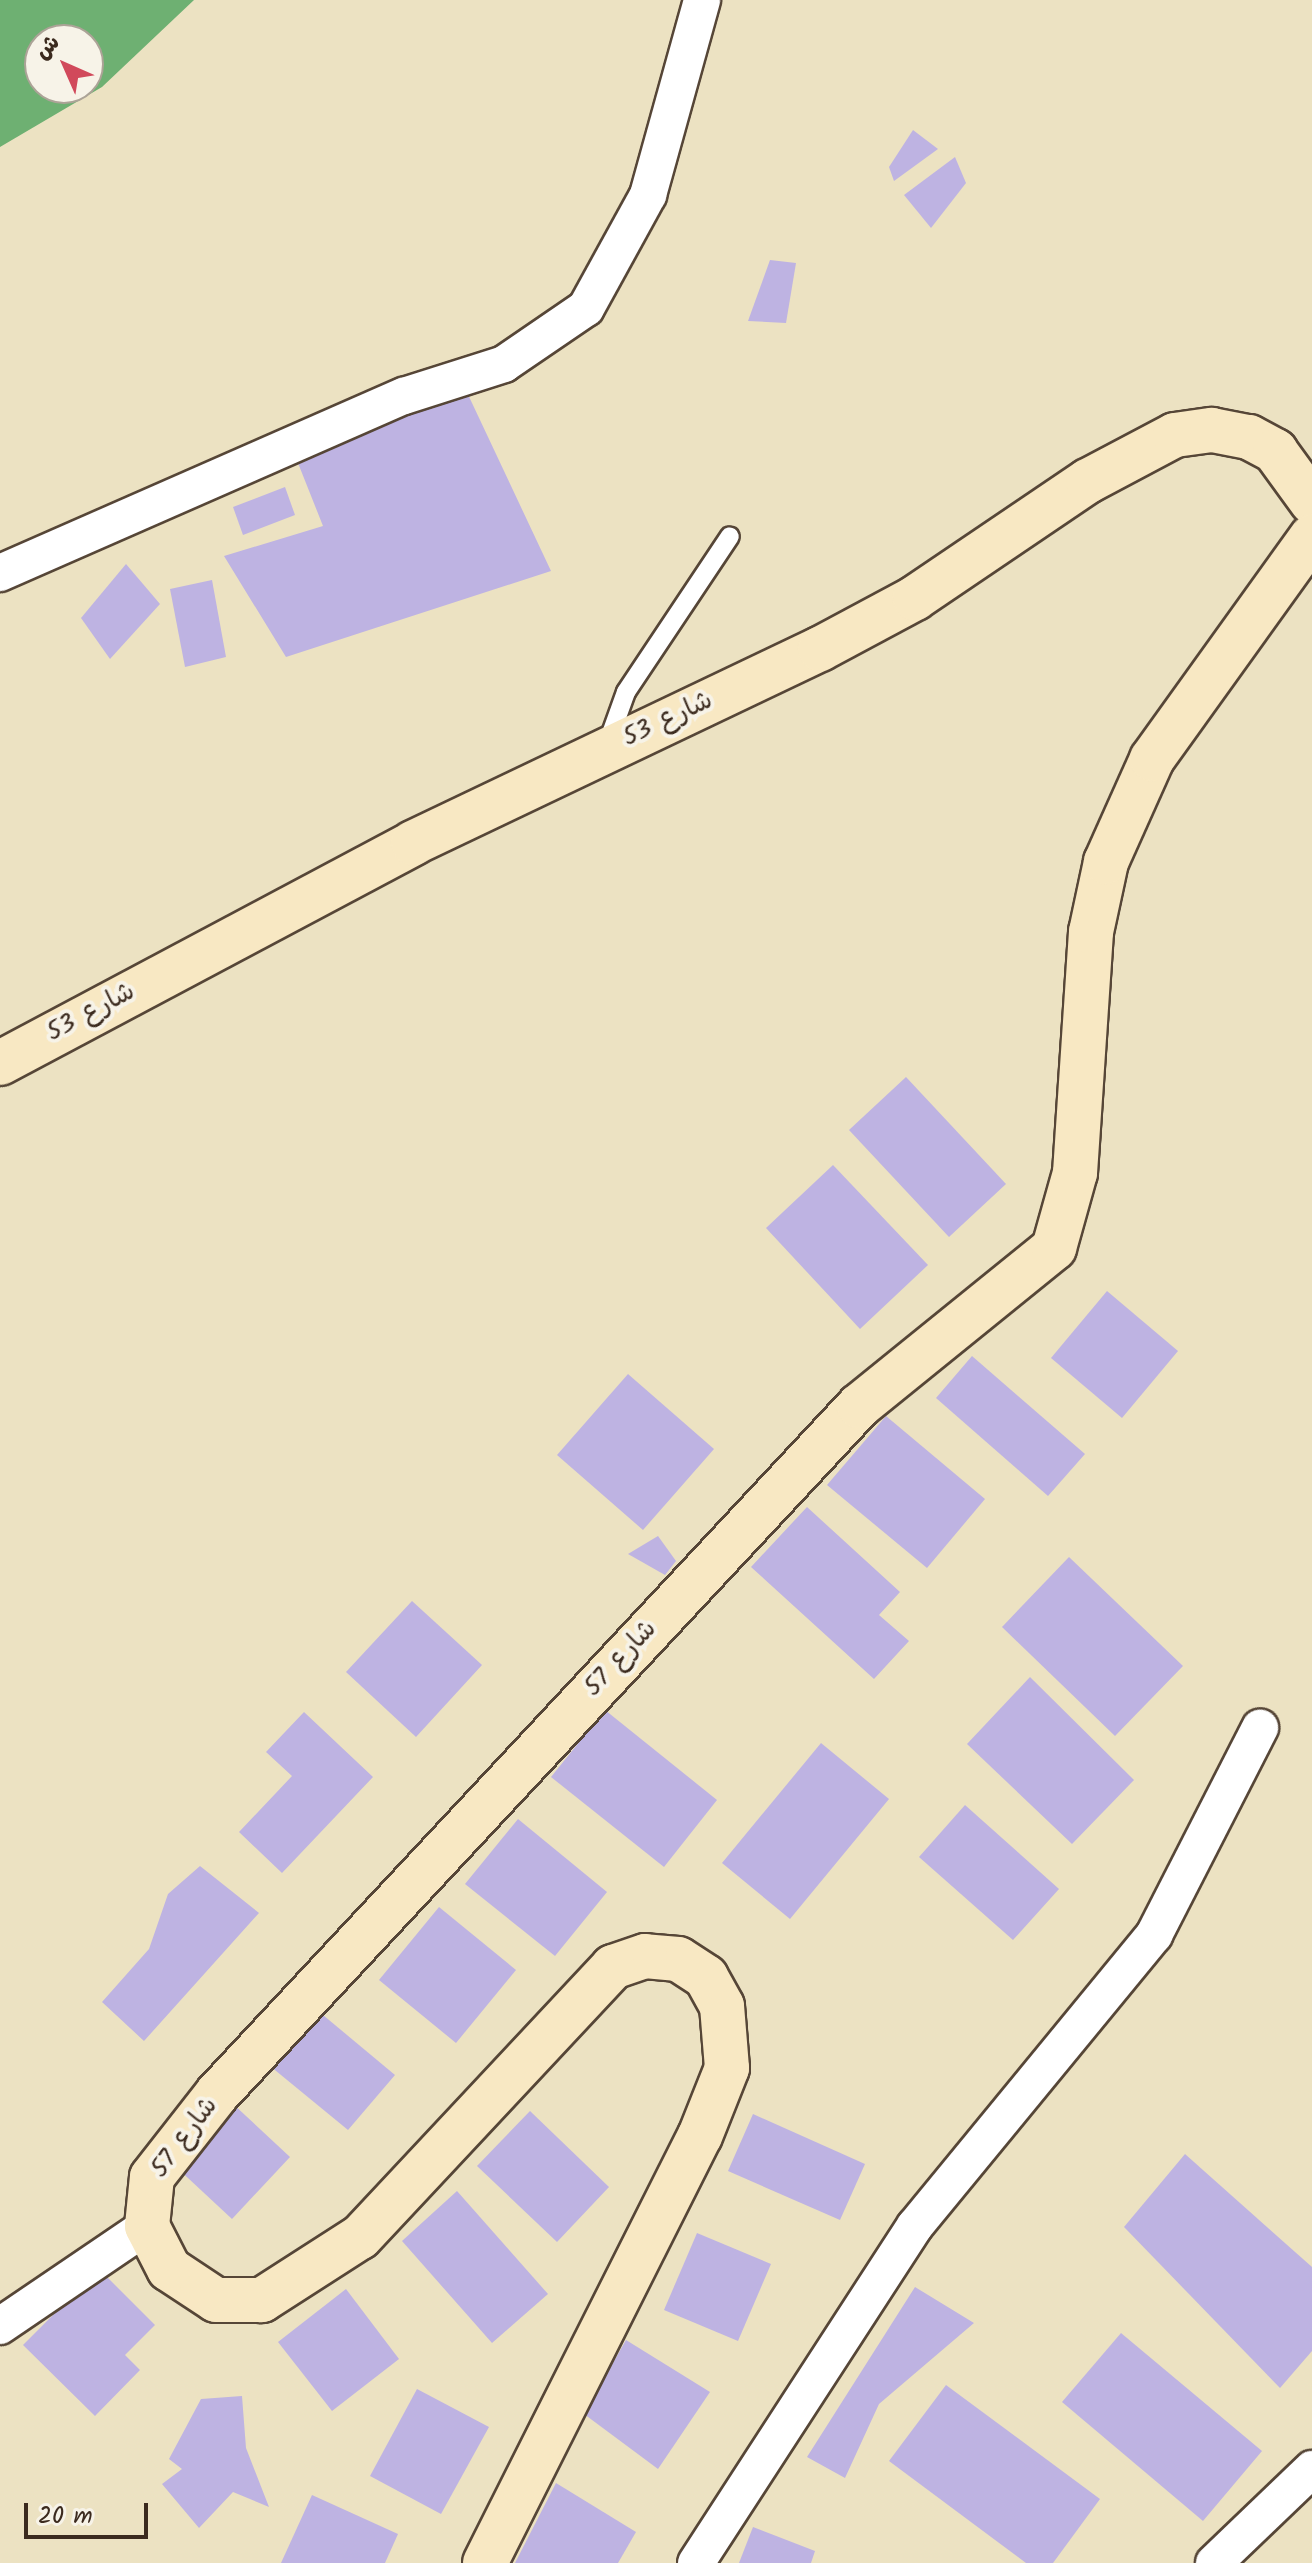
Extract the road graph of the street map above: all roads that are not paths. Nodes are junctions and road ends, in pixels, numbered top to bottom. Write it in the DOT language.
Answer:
graph roads {
  1 [pos="702,0"];
  2 [pos="1312,502"];
  3 [pos="730,536"];
  4 [pos="1312,536"];
  5 [pos="0,573"];
  6 [pos="606,749"];
  7 [pos="0,1063"];
  8 [pos="1260,1728"];
  9 [pos="147,2226"];
  10 [pos="0,2326"];
  11 [pos="1312,2469"];
  12 [pos="485,2563"];
  13 [pos="696,2563"];
  14 [pos="1214,2563"];
  1 -- 5 [label="street"];
  2 -- 6 [label="street, شارع 53"];
  3 -- 6 [label="lane"];
  4 -- 9 [label="street, شارع 57"];
  6 -- 7 [label="street, شارع 53"];
  8 -- 13 [label="street"];
  9 -- 10 [label="street"];
  9 -- 12 [label="street"];
  11 -- 14 [label="street"];
}
